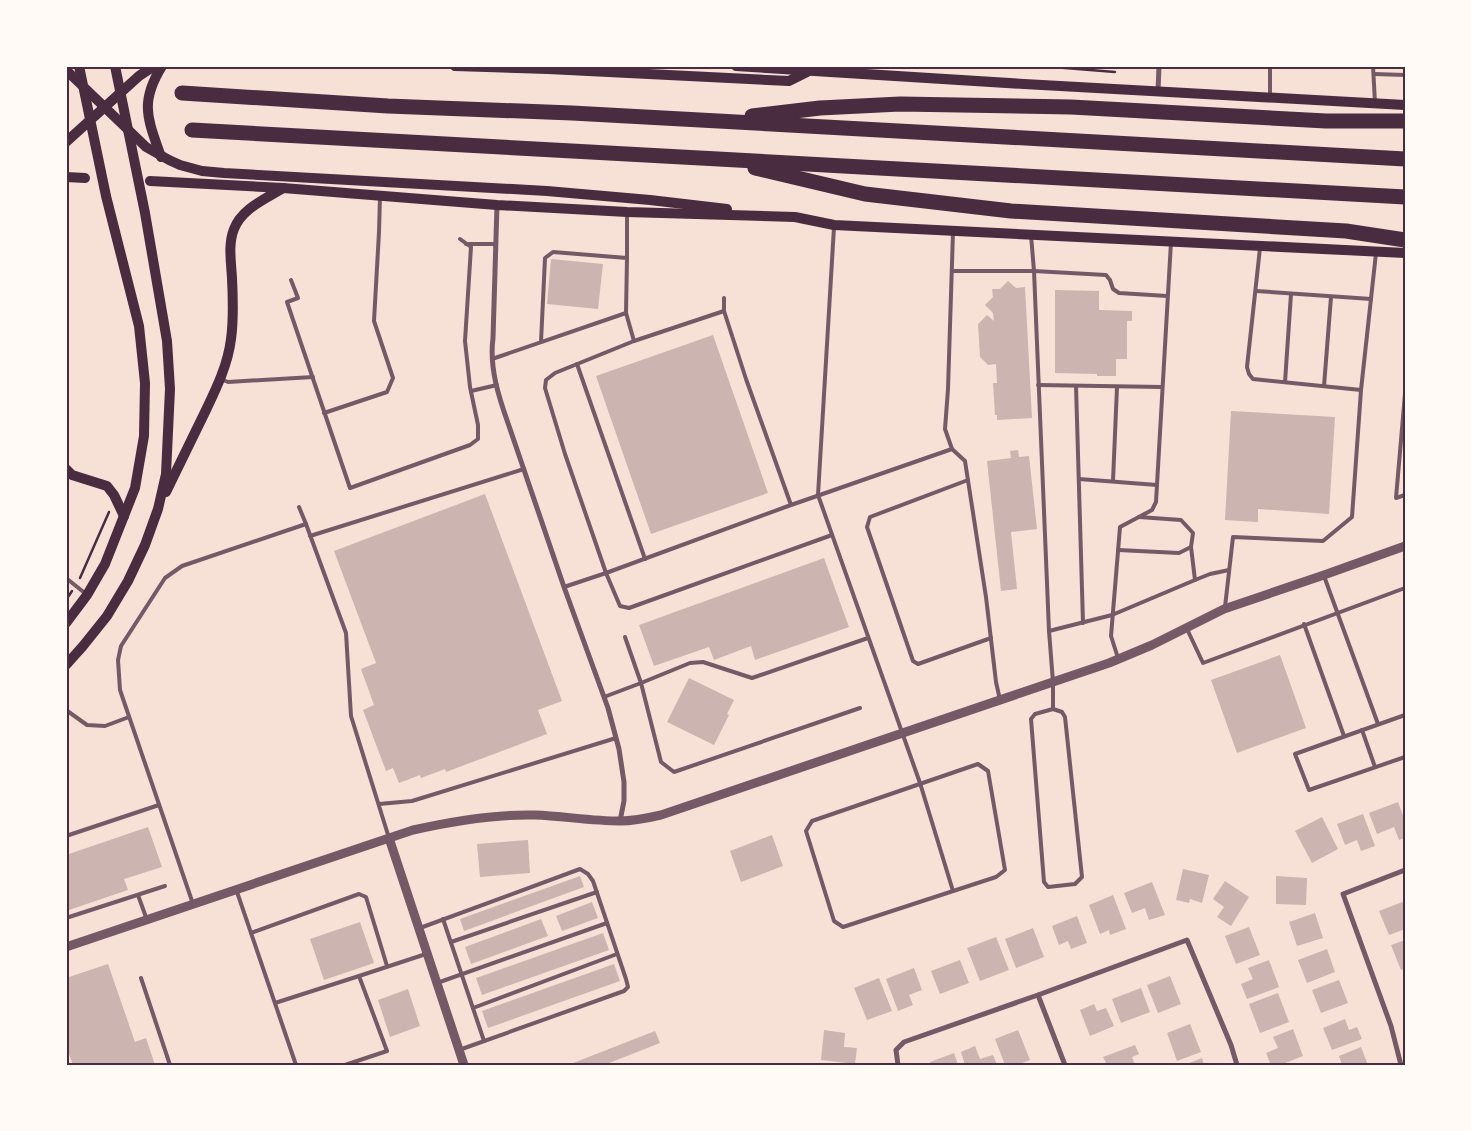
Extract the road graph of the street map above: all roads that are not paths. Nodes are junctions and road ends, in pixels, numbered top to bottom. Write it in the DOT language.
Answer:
graph roads {
  1 [pos="78,66"];
  2 [pos="115,66"];
  3 [pos="154,66"];
  4 [pos="162,66"];
  5 [pos="455,66"];
  6 [pos="736,66"];
  7 [pos="1159,66"];
  8 [pos="1270,66"];
  9 [pos="1373,66"];
  10 [pos="787,68"];
  11 [pos="66,70"];
  12 [pos="808,71"];
  13 [pos="1374,74"];
  14 [pos="1405,75"];
  15 [pos="83,86"];
  16 [pos="1158,91"];
  17 [pos="120,93"];
  18 [pos="182,93"];
  19 [pos="1270,97"];
  20 [pos="1375,103"];
  21 [pos="1405,105"];
  22 [pos="104,107"];
  23 [pos="90,120"];
  24 [pos="708,121"];
  25 [pos="1405,121"];
  26 [pos="128,130"];
  27 [pos="192,130"];
  28 [pos="66,142"];
  29 [pos="161,157"];
  30 [pos="717,159"];
  31 [pos="1405,159"];
  32 [pos="66,177"];
  33 [pos="85,178"];
  34 [pos="150,181"];
  35 [pos="283,188"];
  36 [pos="380,195"];
  37 [pos="1405,197"];
  38 [pos="497,205"];
  39 [pos="627,212"];
  40 [pos="795,217"];
  41 [pos="834,224"];
  42 [pos="953,231"];
  43 [pos="1031,235"];
  44 [pos="460,239"];
  45 [pos="1405,240"];
  46 [pos="1171,242"];
  47 [pos="466,244"];
  48 [pos="496,244"];
  49 [pos="1260,247"];
  50 [pos="1376,252"];
  51 [pos="1405,253"];
  52 [pos="627,258"];
  53 [pos="952,271"];
  54 [pos="1034,271"];
  55 [pos="291,280"];
  56 [pos="1256,291"];
  57 [pos="1291,294"];
  58 [pos="1167,296"];
  59 [pos="1331,297"];
  60 [pos="724,298"];
  61 [pos="1371,300"];
  62 [pos="724,311"];
  63 [pos="626,313"];
  64 [pos="634,341"];
  65 [pos="541,342"];
  66 [pos="492,359"];
  67 [pos="577,364"];
  68 [pos="313,377"];
  69 [pos="220,378"];
  70 [pos="1285,382"];
  71 [pos="496,385"];
  72 [pos="1038,385"];
  73 [pos="1076,386"];
  74 [pos="1117,386"];
  75 [pos="1324,386"];
  76 [pos="1162,388"];
  77 [pos="1361,390"];
  78 [pos="471,391"];
  79 [pos="1405,394"];
  80 [pos="324,413"];
  81 [pos="1403,436"];
  82 [pos="952,449"];
  83 [pos="66,469"];
  84 [pos="524,469"];
  85 [pos="1079,479"];
  86 [pos="968,480"];
  87 [pos="1113,481"];
  88 [pos="1157,485"];
  89 [pos="818,495"];
  90 [pos="1405,495"];
  91 [pos="791,505"];
  92 [pos="299,507"];
  93 [pos="158,509"];
  94 [pos="124,516"];
  95 [pos="1137,517"];
  96 [pos="306,524"];
  97 [pos="832,535"];
  98 [pos="310,536"];
  99 [pos="1405,546"];
  100 [pos="1191,547"];
  101 [pos="1118,550"];
  102 [pos="645,559"];
  103 [pos="1229,570"];
  104 [pos="606,573"];
  105 [pos="1324,576"];
  106 [pos="66,578"];
  107 [pos="1195,580"];
  108 [pos="564,587"];
  109 [pos="1405,588"];
  110 [pos="87,595"];
  111 [pos="1224,609"];
  112 [pos="1338,612"];
  113 [pos="1112,616"];
  114 [pos="66,623"];
  115 [pos="1083,623"];
  116 [pos="1304,624"];
  117 [pos="1186,628"];
  118 [pos="1048,631"];
  119 [pos="625,637"];
  120 [pos="868,638"];
  121 [pos="991,638"];
  122 [pos="1118,659"];
  123 [pos="66,665"];
  124 [pos="1053,682"];
  125 [pos="641,683"];
  126 [pos="604,697"];
  127 [pos="1000,700"];
  128 [pos="860,708"];
  129 [pos="1053,709"];
  130 [pos="66,710"];
  131 [pos="1405,715"];
  132 [pos="129,716"];
  133 [pos="1378,724"];
  134 [pos="1362,730"];
  135 [pos="903,733"];
  136 [pos="1344,736"];
  137 [pos="616,738"];
  138 [pos="1405,757"];
  139 [pos="1375,767"];
  140 [pos="920,783"];
  141 [pos="379,804"];
  142 [pos="159,806"];
  143 [pos="620,821"];
  144 [pos="66,836"];
  145 [pos="389,838"];
  146 [pos="1405,870"];
  147 [pos="165,886"];
  148 [pos="236,890"];
  149 [pos="953,891"];
  150 [pos="597,892"];
  151 [pos="138,895"];
  152 [pos="193,904"];
  153 [pos="66,918"];
  154 [pos="444,919"];
  155 [pos="147,920"];
  156 [pos="607,923"];
  157 [pos="419,928"];
  158 [pos="251,933"];
  159 [pos="451,942"];
  160 [pos="66,947"];
  161 [pos="427,954"];
  162 [pos="617,954"];
  163 [pos="387,966"];
  164 [pos="462,974"];
  165 [pos="359,976"];
  166 [pos="141,978"];
  167 [pos="437,983"];
  168 [pos="1038,995"];
  169 [pos="275,1003"];
  170 [pos="473,1008"];
  171 [pos="484,1041"];
  172 [pos="459,1050"];
  173 [pos="170,1065"];
  174 [pos="296,1065"];
  175 [pos="345,1065"];
  176 [pos="464,1065"];
  177 [pos="898,1065"];
  178 [pos="1065,1065"];
  179 [pos="1237,1065"];
  180 [pos="1401,1065"];
  1 -- 15 [label="main road"];
  2 -- 17 [label="main road"];
  3 -- 17 [label="main road"];
  4 -- 29 [label="main road"];
  5 -- 12 [label="main road"];
  6 -- 10 [label="main road"];
  7 -- 16 [label="street"];
  8 -- 19 [label="lane"];
  9 -- 13 [label="lane"];
  10 -- 12 [label="main road"];
  11 -- 15 [label="main road"];
  12 -- 16 [label="main road"];
  13 -- 14 [label="lane"];
  13 -- 20 [label="lane"];
  15 -- 22 [label="main road"];
  15 -- 23 [label="main road"];
  16 -- 19 [label="main road"];
  17 -- 22 [label="main road"];
  17 -- 26 [label="main road"];
  18 -- 24 [label="highway"];
  19 -- 20 [label="main road"];
  20 -- 21 [label="main road"];
  22 -- 23 [label="main road"];
  22 -- 26 [label="main road"];
  23 -- 28 [label="main road"];
  23 -- 94 [label="main road"];
  24 -- 25 [label="highway"];
  24 -- 31 [label="highway"];
  26 -- 29 [label="main road"];
  26 -- 93 [label="main road"];
  27 -- 30 [label="highway"];
  29 -- 40 [label="main road"];
  30 -- 37 [label="highway"];
  30 -- 45 [label="highway"];
  32 -- 33 [label="main road"];
  34 -- 35 [label="main road"];
  35 -- 36 [label="main road"];
  35 -- 69 [label="main road"];
  36 -- 38 [label="main road"];
  36 -- 80 [label="lane"];
  38 -- 39 [label="main road"];
  38 -- 48 [label="street"];
  39 -- 40 [label="main road"];
  39 -- 52 [label="lane"];
  40 -- 41 [label="main road"];
  41 -- 42 [label="main road"];
  41 -- 89 [label="lane"];
  42 -- 43 [label="main road"];
  42 -- 53 [label="lane"];
  43 -- 46 [label="main road"];
  43 -- 54 [label="lane"];
  44 -- 47 [label="lane"];
  46 -- 49 [label="main road"];
  46 -- 58 [label="lane"];
  47 -- 48 [label="lane"];
  47 -- 78 [label="lane"];
  48 -- 66 [label="street"];
  49 -- 50 [label="main road"];
  49 -- 56 [label="lane"];
  50 -- 51 [label="main road"];
  50 -- 61 [label="lane"];
  52 -- 63 [label="lane"];
  52 -- 65 [label="lane"];
  53 -- 54 [label="lane"];
  53 -- 82 [label="lane"];
  54 -- 58 [label="lane"];
  54 -- 72 [label="lane"];
  55 -- 68 [label="lane"];
  56 -- 57 [label="lane"];
  56 -- 70 [label="lane"];
  57 -- 59 [label="lane"];
  57 -- 70 [label="lane"];
  58 -- 76 [label="lane"];
  59 -- 61 [label="lane"];
  59 -- 75 [label="lane"];
  60 -- 62 [label="lane"];
  61 -- 77 [label="lane"];
  62 -- 64 [label="lane"];
  62 -- 91 [label="lane"];
  63 -- 64 [label="lane"];
  63 -- 65 [label="lane"];
  64 -- 67 [label="lane"];
  65 -- 66 [label="lane"];
  66 -- 71 [label="street"];
  67 -- 102 [label="lane"];
  67 -- 104 [label="lane"];
  68 -- 69 [label="lane"];
  68 -- 80 [label="lane"];
  69 -- 93 [label="main road"];
  70 -- 75 [label="lane"];
  71 -- 78 [label="lane"];
  71 -- 84 [label="street"];
  72 -- 73 [label="lane"];
  72 -- 118 [label="lane"];
  73 -- 74 [label="lane"];
  73 -- 85 [label="lane"];
  74 -- 76 [label="lane"];
  74 -- 87 [label="lane"];
  75 -- 77 [label="lane"];
  76 -- 88 [label="lane"];
  77 -- 103 [label="lane"];
  78 -- 80 [label="lane"];
  79 -- 81 [label="lane"];
  81 -- 90 [label="lane"];
  82 -- 86 [label="lane"];
  82 -- 89 [label="lane"];
  83 -- 94 [label="main road"];
  84 -- 98 [label="lane"];
  84 -- 108 [label="street"];
  85 -- 87 [label="lane"];
  85 -- 115 [label="lane"];
  86 -- 121 [label="lane"];
  86 -- 121 [label="lane"];
  87 -- 88 [label="lane"];
  88 -- 95 [label="lane"];
  89 -- 91 [label="lane"];
  89 -- 97 [label="lane"];
  91 -- 102 [label="lane"];
  92 -- 96 [label="lane"];
  93 -- 123 [label="main road"];
  94 -- 110 [label="main road"];
  95 -- 100 [label="lane"];
  95 -- 101 [label="lane"];
  96 -- 98 [label="lane"];
  96 -- 132 [label="lane"];
  97 -- 104 [label="lane"];
  97 -- 120 [label="lane"];
  98 -- 141 [label="lane"];
  99 -- 105 [label="street"];
  100 -- 101 [label="lane"];
  100 -- 107 [label="lane"];
  101 -- 113 [label="lane"];
  102 -- 104 [label="lane"];
  103 -- 107 [label="lane"];
  103 -- 111 [label="lane"];
  104 -- 108 [label="lane"];
  105 -- 111 [label="street"];
  105 -- 112 [label="lane"];
  106 -- 110 [label="lane"];
  107 -- 113 [label="lane"];
  108 -- 126 [label="street"];
  109 -- 112 [label="lane"];
  110 -- 114 [label="main road"];
  111 -- 117 [label="street"];
  112 -- 116 [label="lane"];
  112 -- 133 [label="lane"];
  113 -- 115 [label="lane"];
  113 -- 122 [label="lane"];
  115 -- 118 [label="lane"];
  116 -- 117 [label="lane"];
  116 -- 136 [label="lane"];
  117 -- 122 [label="street"];
  118 -- 124 [label="lane"];
  119 -- 125 [label="lane"];
  120 -- 125 [label="lane"];
  120 -- 135 [label="lane"];
  121 -- 127 [label="lane"];
  122 -- 124 [label="street"];
  124 -- 127 [label="street"];
  124 -- 129 [label="lane"];
  125 -- 126 [label="lane"];
  125 -- 128 [label="lane"];
  126 -- 137 [label="street"];
  127 -- 135 [label="street"];
  129 -- 129 [label="lane"];
  130 -- 132 [label="lane"];
  131 -- 133 [label="lane"];
  132 -- 142 [label="lane"];
  133 -- 134 [label="lane"];
  134 -- 136 [label="lane"];
  134 -- 139 [label="lane"];
  135 -- 140 [label="lane"];
  135 -- 143 [label="street"];
  136 -- 139 [label="lane"];
  137 -- 141 [label="lane"];
  137 -- 143 [label="street"];
  138 -- 139 [label="lane"];
  140 -- 149 [label="lane"];
  140 -- 149 [label="lane"];
  140 -- 149 [label="lane"];
  141 -- 145 [label="lane"];
  142 -- 144 [label="lane"];
  142 -- 152 [label="lane"];
  143 -- 145 [label="street"];
  145 -- 148 [label="street"];
  145 -- 157 [label="street"];
  146 -- 180 [label="street"];
  147 -- 151 [label="lane"];
  148 -- 152 [label="street"];
  148 -- 158 [label="lane"];
  150 -- 154 [label="lane"];
  150 -- 156 [label="lane"];
  150 -- 159 [label="lane"];
  151 -- 153 [label="lane"];
  151 -- 155 [label="lane"];
  152 -- 155 [label="street"];
  154 -- 157 [label="lane"];
  154 -- 159 [label="lane"];
  155 -- 160 [label="street"];
  156 -- 162 [label="lane"];
  156 -- 164 [label="lane"];
  157 -- 161 [label="street"];
  158 -- 163 [label="lane"];
  158 -- 169 [label="lane"];
  159 -- 164 [label="lane"];
  161 -- 163 [label="lane"];
  161 -- 167 [label="street"];
  162 -- 170 [label="lane"];
  162 -- 171 [label="lane"];
  163 -- 165 [label="lane"];
  164 -- 167 [label="lane"];
  164 -- 170 [label="lane"];
  165 -- 169 [label="lane"];
  165 -- 175 [label="lane"];
  166 -- 173 [label="lane"];
  167 -- 172 [label="street"];
  168 -- 177 [label="street"];
  168 -- 178 [label="street"];
  168 -- 179 [label="street"];
  169 -- 174 [label="lane"];
  170 -- 171 [label="lane"];
  171 -- 172 [label="lane"];
  172 -- 176 [label="street"];
}
